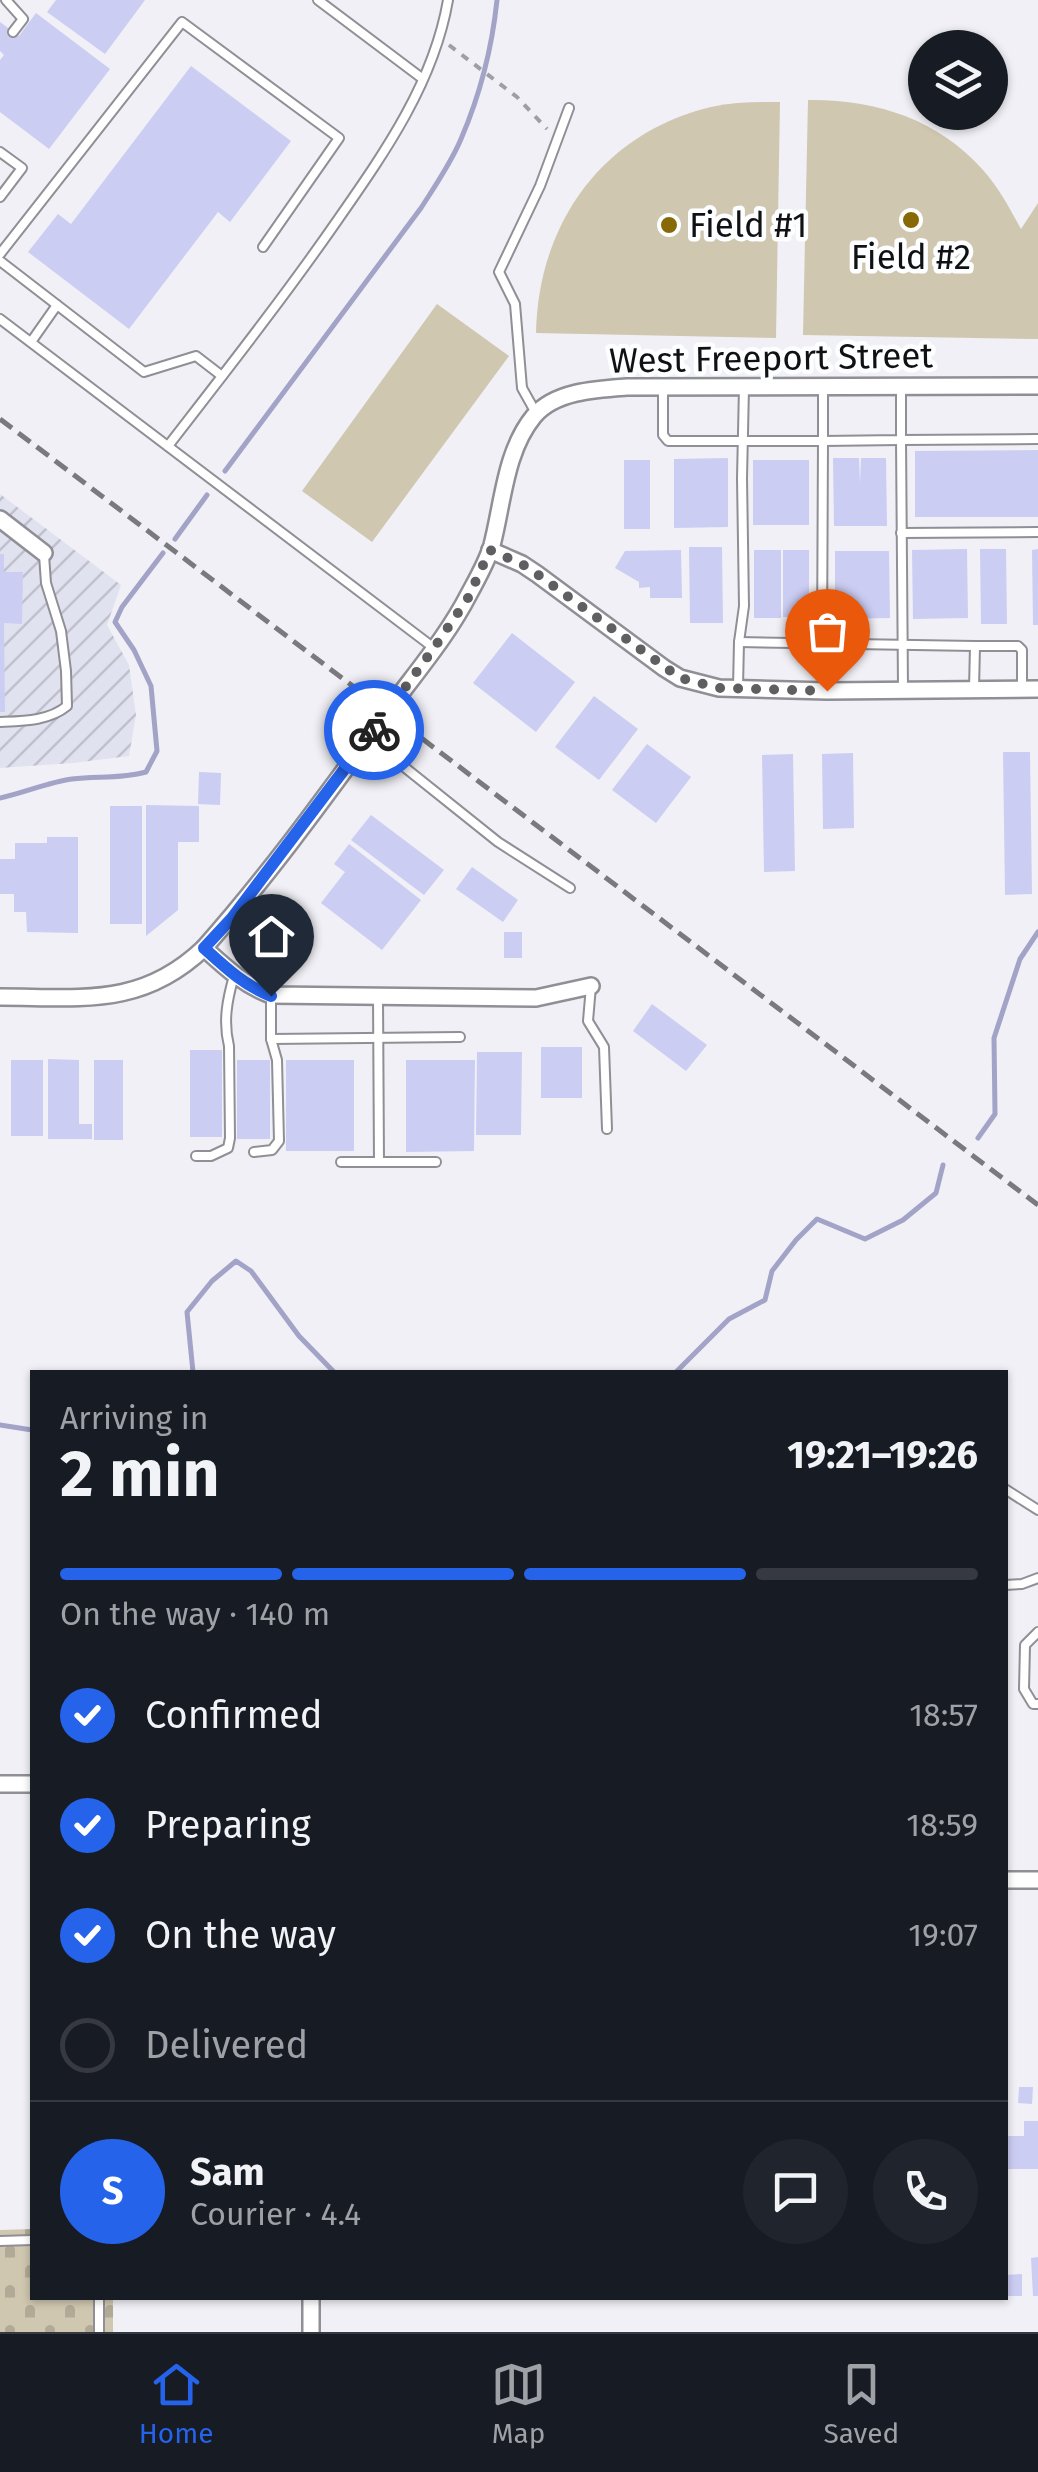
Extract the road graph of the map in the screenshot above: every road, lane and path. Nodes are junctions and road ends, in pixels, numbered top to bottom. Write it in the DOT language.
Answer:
graph roads {
  1 [pos="6,0"];
  2 [pos="318,0"];
  3 [pos="448,0"];
  4 [pos="0,7"];
  5 [pos="13,32"];
  6 [pos="438,38"];
  7 [pos="423,79"];
  8 [pos="569,108"];
  9 [pos="557,140"];
  10 [pos="0,152"];
  11 [pos="0,197"];
  12 [pos="262,247"];
  13 [pos="0,257"];
  14 [pos="57,305"];
  15 [pos="0,319"];
  16 [pos="31,342"];
  17 [pos="222,376"];
  18 [pos="901,386"];
  19 [pos="1038,386"];
  20 [pos="664,387"];
  21 [pos="744,387"];
  22 [pos="823,388"];
  23 [pos="536,414"];
  24 [pos="1038,439"];
  25 [pos="901,440"];
  26 [pos="744,441"];
  27 [pos="822,441"];
  28 [pos="168,446"];
  29 [pos="0,518"];
  30 [pos="1038,532"];
  31 [pos="901,533"];
  32 [pos="490,550"];
  33 [pos="44,553"];
  34 [pos="740,642"];
  35 [pos="822,645"];
  36 [pos="902,646"];
  37 [pos="975,646"];
  38 [pos="434,648"];
  39 [pos="738,689"];
  40 [pos="1030,689"];
  41 [pos="902,690"];
  42 [pos="974,690"];
  43 [pos="827,691"];
  44 [pos="0,722"];
  45 [pos="368,738"];
  46 [pos="570,888"];
  47 [pos="204,948"];
  48 [pos="234,976"];
  49 [pos="591,986"];
  50 [pos="271,996"];
  51 [pos="378,996"];
  52 [pos="0,997"];
  53 [pos="460,1037"];
  54 [pos="270,1039"];
  55 [pos="380,1040"];
  56 [pos="607,1129"];
  57 [pos="254,1152"];
  58 [pos="196,1156"];
  59 [pos="341,1162"];
  60 [pos="379,1162"];
  61 [pos="436,1162"];
  62 [pos="1008,1491"];
  63 [pos="1038,1510"];
  64 [pos="1038,1578"];
  65 [pos="1008,1585"];
  66 [pos="1038,1632"];
  67 [pos="1038,1704"];
  68 [pos="0,1784"];
  69 [pos="30,1784"];
  70 [pos="1008,1880"];
  71 [pos="1038,1880"];
  72 [pos="0,2240"];
  73 [pos="30,2240"];
  74 [pos="99,2300"];
  75 [pos="312,2300"];
  76 [pos="99,2332"];
  77 [pos="312,2332"];
  1 -- 4 [label="lane"];
  1 -- 5 [label="lane"];
  2 -- 7 [label="lane"];
  3 -- 6 [label="lane"];
  6 -- 7 [label="lane"];
  6 -- 9 [label="path"];
  7 -- 17 [label="lane"];
  8 -- 9 [label="lane"];
  9 -- 23 [label="lane"];
  10 -- 11 [label="lane"];
  12 -- 13 [label="lane"];
  13 -- 14 [label="lane"];
  14 -- 16 [label="lane"];
  14 -- 17 [label="lane"];
  15 -- 16 [label="lane"];
  16 -- 28 [label="lane"];
  17 -- 28 [label="lane"];
  18 -- 19 [label="street, West Freeport Street"];
  18 -- 22 [label="street, West Freeport Street"];
  18 -- 25 [label="lane"];
  20 -- 21 [label="street, West Freeport Street"];
  20 -- 23 [label="street, West Freeport Street"];
  20 -- 26 [label="lane"];
  21 -- 22 [label="street, West Freeport Street"];
  21 -- 26 [label="lane"];
  22 -- 27 [label="lane"];
  23 -- 32 [label="street"];
  24 -- 25 [label="lane"];
  25 -- 27 [label="lane"];
  25 -- 31 [label="lane"];
  26 -- 27 [label="lane"];
  26 -- 34 [label="lane"];
  27 -- 35 [label="lane"];
  28 -- 38 [label="lane"];
  29 -- 33 [label="street"];
  30 -- 31 [label="lane"];
  31 -- 36 [label="lane"];
  32 -- 38 [label="street"];
  32 -- 39 [label="street"];
  33 -- 44 [label="lane"];
  34 -- 35 [label="lane"];
  34 -- 39 [label="lane"];
  35 -- 36 [label="lane"];
  35 -- 43 [label="lane"];
  36 -- 37 [label="lane"];
  36 -- 41 [label="lane"];
  37 -- 40 [label="lane"];
  37 -- 42 [label="lane"];
  38 -- 45 [label="street"];
  39 -- 43 [label="street"];
  40 -- 42 [label="street"];
  41 -- 42 [label="street"];
  41 -- 43 [label="street"];
  45 -- 46 [label="lane"];
  45 -- 47 [label="street"];
  47 -- 48 [label="street"];
  47 -- 52 [label="street"];
  48 -- 50 [label="street"];
  48 -- 58 [label="lane"];
  49 -- 51 [label="street"];
  49 -- 56 [label="lane"];
  50 -- 51 [label="street"];
  50 -- 54 [label="lane"];
  51 -- 55 [label="lane"];
  53 -- 55 [label="lane"];
  54 -- 55 [label="lane"];
  54 -- 57 [label="lane"];
  55 -- 60 [label="lane"];
  59 -- 60 [label="lane"];
  60 -- 61 [label="lane"];
  62 -- 63 [label="lane"];
  64 -- 65 [label="lane"];
  66 -- 67 [label="lane"];
  68 -- 69 [label="street"];
  70 -- 71 [label="street"];
  72 -- 73 [label="lane"];
  74 -- 76 [label="lane"];
  75 -- 77 [label="street"];
}
